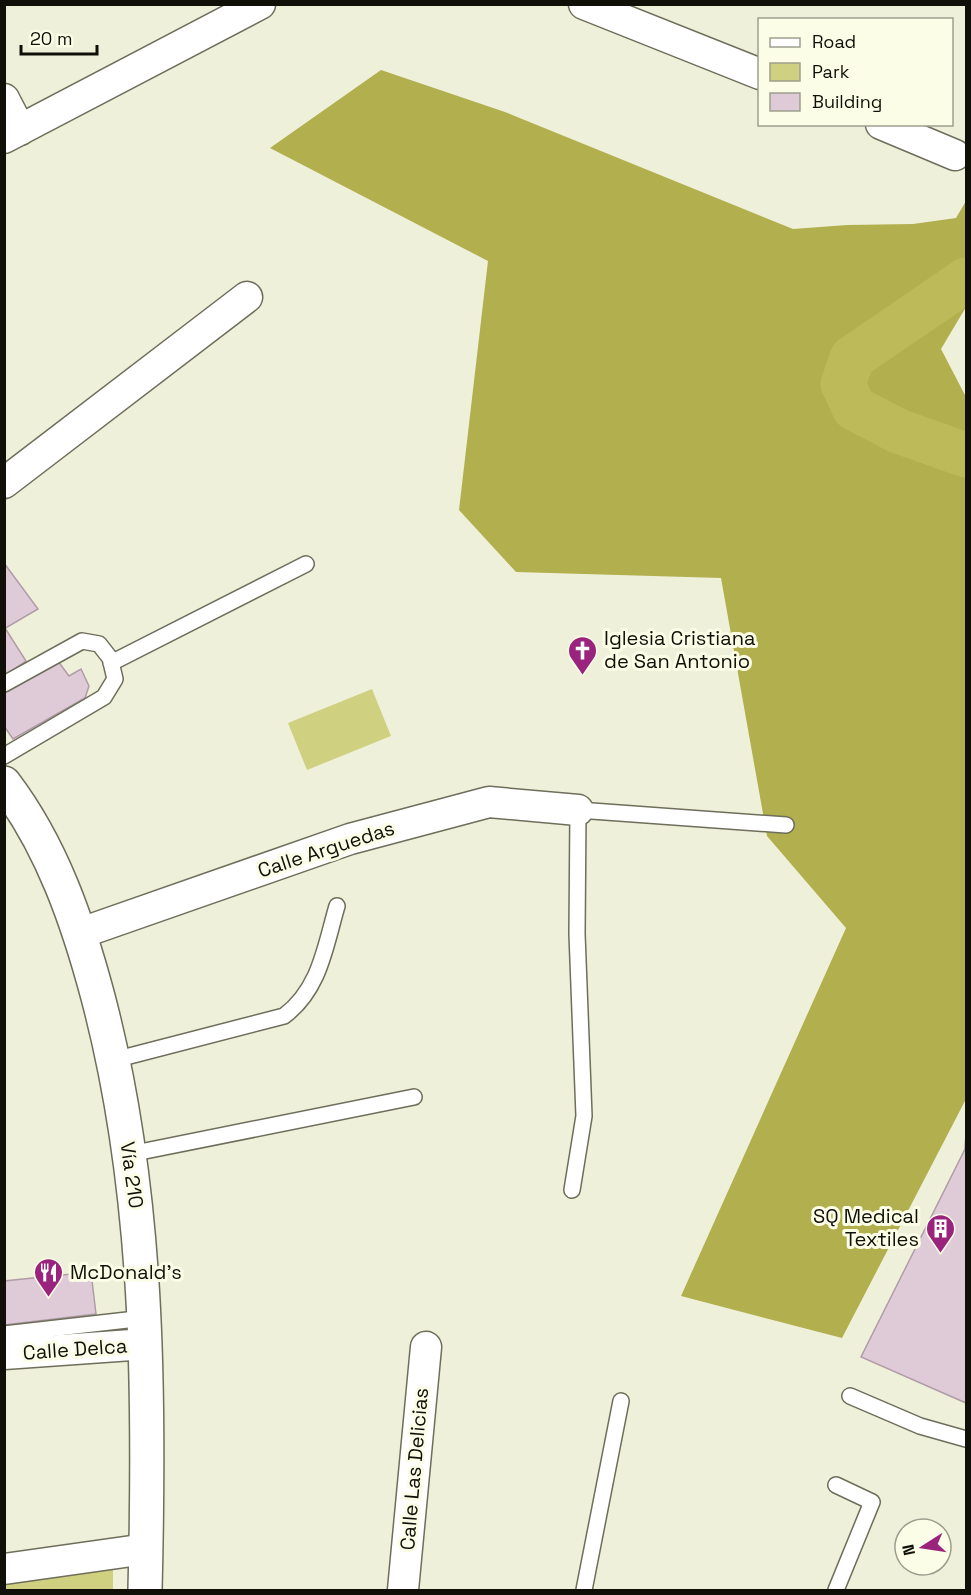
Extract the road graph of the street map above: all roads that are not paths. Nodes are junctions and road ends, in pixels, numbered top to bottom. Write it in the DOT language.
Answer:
graph roads {
  1 [pos="584,4"];
  2 [pos="243,8"];
  3 [pos="758,74"];
  4 [pos="4,99"];
  5 [pos="886,126"];
  6 [pos="12,134"];
  7 [pos="955,155"];
  8 [pos="247,297"];
  9 [pos="4,483"];
  10 [pos="306,564"];
  11 [pos="111,663"];
  12 [pos="4,684"];
  13 [pos="4,756"];
  14 [pos="4,783"];
  15 [pos="578,810"];
  16 [pos="786,825"];
  17 [pos="337,906"];
  18 [pos="81,933"];
  19 [pos="114,1060"];
  20 [pos="414,1097"];
  21 [pos="130,1154"];
  22 [pos="572,1190"];
  23 [pos="145,1331"];
  24 [pos="4,1334"];
  25 [pos="426,1347"];
  26 [pos="4,1354"];
  27 [pos="850,1396"];
  28 [pos="621,1401"];
  29 [pos="966,1439"];
  30 [pos="836,1485"];
  31 [pos="146,1549"];
  32 [pos="4,1569"];
  33 [pos="145,1590"];
  34 [pos="403,1590"];
  35 [pos="584,1590"];
  36 [pos="836,1590"];
  1 -- 3 [label="street"];
  2 -- 6 [label="street"];
  4 -- 6 [label="street"];
  5 -- 7 [label="street"];
  8 -- 9 [label="street"];
  10 -- 11 [label="lane"];
  11 -- 12 [label="lane"];
  11 -- 13 [label="lane"];
  14 -- 18 [label="main road, Vía 210"];
  15 -- 16 [label="lane"];
  15 -- 18 [label="street, Calle Arguedas"];
  15 -- 22 [label="lane"];
  17 -- 19 [label="lane"];
  18 -- 19 [label="main road, Vía 210"];
  19 -- 21 [label="main road, Vía 210"];
  20 -- 21 [label="lane"];
  21 -- 23 [label="main road, Vía 210"];
  23 -- 24 [label="lane"];
  23 -- 26 [label="street, Calle Delca"];
  23 -- 31 [label="main road, Vía 210"];
  25 -- 34 [label="street, Calle Las Delicias"];
  27 -- 29 [label="lane"];
  28 -- 35 [label="lane"];
  30 -- 36 [label="lane"];
  31 -- 32 [label="street"];
  31 -- 33 [label="main road, Vía 210"];
}
